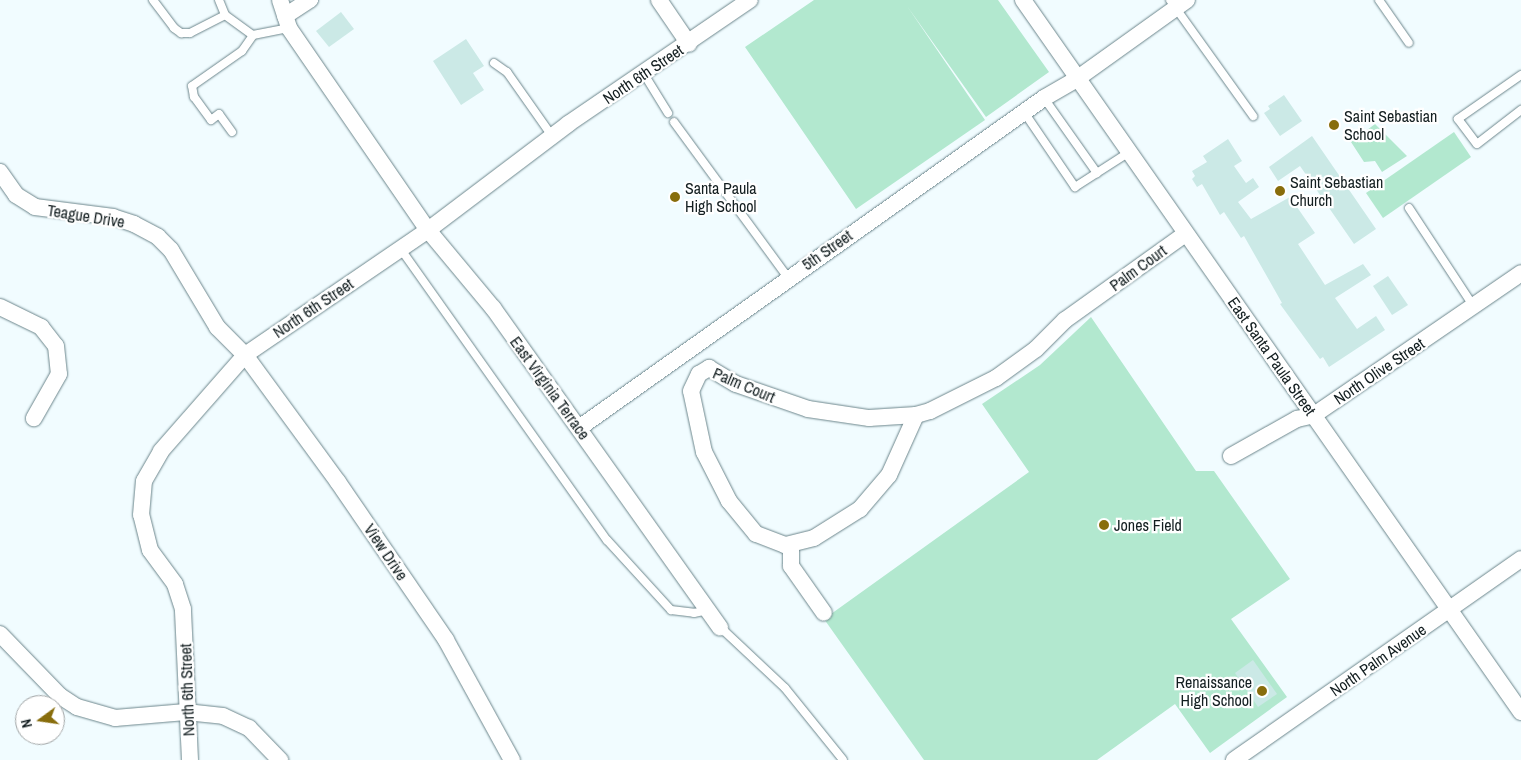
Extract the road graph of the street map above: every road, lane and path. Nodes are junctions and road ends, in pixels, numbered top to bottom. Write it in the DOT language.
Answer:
graph roads {
  1 [pos="153,0"];
  2 [pos="219,0"];
  3 [pos="280,0"];
  4 [pos="310,0"];
  5 [pos="659,0"];
  6 [pos="750,0"];
  7 [pos="1023,0"];
  8 [pos="1379,0"];
  9 [pos="1178,3"];
  10 [pos="226,15"];
  11 [pos="287,22"];
  12 [pos="253,35"];
  13 [pos="1409,43"];
  14 [pos="689,44"];
  15 [pos="494,63"];
  16 [pos="644,74"];
  17 [pos="1521,75"];
  18 [pos="1078,78"];
  19 [pos="1044,98"];
  20 [pos="1521,110"];
  21 [pos="1024,112"];
  22 [pos="668,113"];
  23 [pos="1253,116"];
  24 [pos="674,122"];
  25 [pos="232,132"];
  26 [pos="552,136"];
  27 [pos="1128,153"];
  28 [pos="0,172"];
  29 [pos="1097,173"];
  30 [pos="1409,208"];
  31 [pos="428,230"];
  32 [pos="1185,234"];
  33 [pos="400,248"];
  34 [pos="1521,274"];
  35 [pos="788,278"];
  36 [pos="0,307"];
  37 [pos="1474,307"];
  38 [pos="245,355"];
  39 [pos="916,415"];
  40 [pos="1314,415"];
  41 [pos="34,418"];
  42 [pos="579,428"];
  43 [pos="1231,456"];
  44 [pos="791,545"];
  45 [pos="1521,559"];
  46 [pos="1449,609"];
  47 [pos="708,610"];
  48 [pos="824,613"];
  49 [pos="720,627"];
  50 [pos="0,634"];
  51 [pos="186,712"];
  52 [pos="1521,712"];
  53 [pos="190,760"];
  54 [pos="280,760"];
  55 [pos="512,760"];
  56 [pos="843,760"];
  57 [pos="1234,760"];
  1 -- 10 [label="lane"];
  2 -- 10 [label="lane"];
  3 -- 11 [label="street, East Virginia Terrace"];
  4 -- 11 [label="street"];
  5 -- 14 [label="street"];
  6 -- 14 [label="street, North 6th Street"];
  7 -- 18 [label="street, East Santa Paula Street"];
  8 -- 13 [label="lane"];
  9 -- 18 [label="street, 5th Street"];
  9 -- 23 [label="lane"];
  10 -- 12 [label="lane"];
  11 -- 12 [label="lane"];
  11 -- 31 [label="street, East Virginia Terrace"];
  12 -- 25 [label="lane"];
  14 -- 16 [label="street, North 6th Street"];
  15 -- 26 [label="lane"];
  16 -- 22 [label="lane"];
  16 -- 26 [label="street, North 6th Street"];
  17 -- 20 [label="lane"];
  18 -- 19 [label="street, 5th Street"];
  18 -- 27 [label="street, East Santa Paula Street"];
  19 -- 21 [label="street, 5th Street"];
  19 -- 29 [label="lane"];
  21 -- 29 [label="lane"];
  21 -- 35 [label="street, 5th Street"];
  24 -- 35 [label="lane"];
  26 -- 31 [label="street, North 6th Street"];
  27 -- 29 [label="lane"];
  27 -- 32 [label="street, East Santa Paula Street"];
  28 -- 38 [label="street, Teague Drive"];
  30 -- 37 [label="lane"];
  31 -- 33 [label="street, North 6th Street"];
  31 -- 42 [label="street, East Virginia Terrace"];
  32 -- 39 [label="street, Palm Court"];
  32 -- 40 [label="street, East Santa Paula Street"];
  33 -- 38 [label="street, North 6th Street"];
  33 -- 47 [label="lane"];
  34 -- 37 [label="street, North Olive Street"];
  35 -- 42 [label="street, 5th Street"];
  36 -- 41 [label="street"];
  37 -- 40 [label="street, North Olive Street"];
  38 -- 51 [label="street, North 6th Street"];
  38 -- 55 [label="street, View Drive"];
  39 -- 44 [label="street"];
  39 -- 44 [label="street, Palm Court"];
  40 -- 43 [label="street, North Olive Street"];
  40 -- 46 [label="street, East Santa Paula Street"];
  42 -- 47 [label="street, East Virginia Terrace"];
  44 -- 48 [label="street"];
  45 -- 46 [label="street, North Palm Avenue"];
  46 -- 52 [label="street, East Santa Paula Street"];
  46 -- 57 [label="street, North Palm Avenue"];
  47 -- 49 [label="street, East Virginia Terrace"];
  49 -- 56 [label="lane, East Virginia Terrace"];
  50 -- 51 [label="street"];
  51 -- 53 [label="street, North 6th Street"];
  51 -- 54 [label="street"];
}
